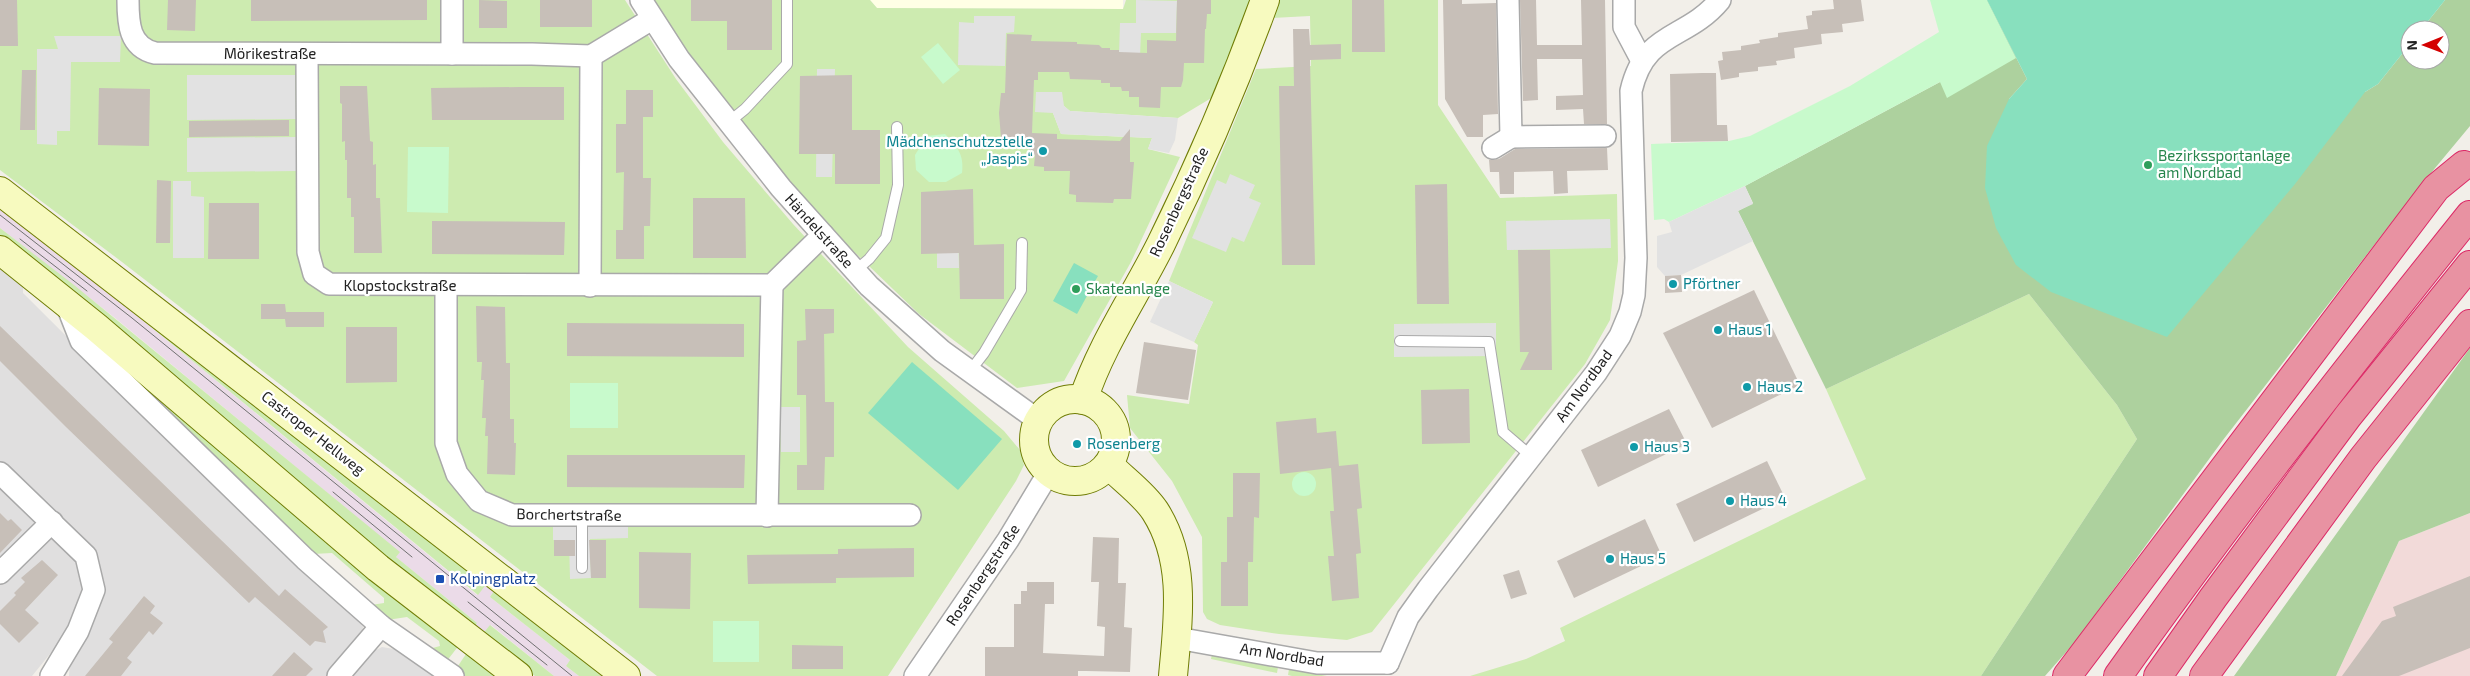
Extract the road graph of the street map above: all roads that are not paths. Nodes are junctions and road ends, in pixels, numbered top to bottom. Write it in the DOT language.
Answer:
graph roads {
  1 [pos="128,0"];
  2 [pos="452,0"];
  3 [pos="641,0"];
  4 [pos="787,0"];
  5 [pos="1265,0"];
  6 [pos="1508,0"];
  7 [pos="1624,0"];
  8 [pos="1720,0"];
  9 [pos="652,19"];
  10 [pos="307,54"];
  11 [pos="452,54"];
  12 [pos="591,56"];
  13 [pos="1642,61"];
  14 [pos="729,122"];
  15 [pos="897,127"];
  16 [pos="1605,136"];
  17 [pos="2467,161"];
  18 [pos="0,191"];
  19 [pos="2470,215"];
  20 [pos="823,235"];
  21 [pos="1022,243"];
  22 [pos="0,250"];
  23 [pos="2470,265"];
  24 [pos="855,271"];
  25 [pos="772,285"];
  26 [pos="446,286"];
  27 [pos="590,286"];
  28 [pos="65,301"];
  29 [pos="2470,324"];
  30 [pos="1400,341"];
  31 [pos="970,371"];
  32 [pos="1083,400"];
  33 [pos="1039,421"];
  34 [pos="1531,456"];
  35 [pos="1109,465"];
  36 [pos="1049,472"];
  37 [pos="0,473"];
  38 [pos="2242,505"];
  39 [pos="910,515"];
  40 [pos="582,516"];
  41 [pos="767,516"];
  42 [pos="52,522"];
  43 [pos="582,568"];
  44 [pos="0,573"];
  45 [pos="382,626"];
  46 [pos="1177,638"];
  47 [pos="1393,670"];
  48 [pos="51,676"];
  49 [pos="338,676"];
  50 [pos="452,676"];
  51 [pos="518,676"];
  52 [pos="626,676"];
  53 [pos="915,676"];
  54 [pos="1173,676"];
  55 [pos="2067,676"];
  56 [pos="2118,676"];
  57 [pos="2158,676"];
  58 [pos="2204,676"];
  1 -- 10 [label="street, Mörikestraße"];
  2 -- 11 [label="street"];
  3 -- 9 [label="street, Händelstraße"];
  4 -- 14 [label="lane"];
  5 -- 32 [label="main road, Rosenbergstraße"];
  6 -- 16 [label="street"];
  7 -- 13 [label="street"];
  8 -- 13 [label="street, Am Nordbad"];
  9 -- 12 [label="street"];
  9 -- 14 [label="street, Händelstraße"];
  10 -- 11 [label="street, Mörikestraße"];
  10 -- 26 [label="street, Klopstockstraße"];
  11 -- 12 [label="street, Mörikestraße"];
  12 -- 27 [label="street"];
  13 -- 34 [label="street, Am Nordbad"];
  14 -- 20 [label="street, Händelstraße"];
  15 -- 24 [label="lane"];
  17 -- 38 [label="highway"];
  17 -- 55 [label="highway"];
  18 -- 52 [label="main road, Castroper Hellweg"];
  19 -- 38 [label="highway"];
  20 -- 24 [label="street, Händelstraße"];
  20 -- 25 [label="street"];
  21 -- 31 [label="lane"];
  22 -- 28 [label="main road"];
  23 -- 57 [label="highway"];
  24 -- 31 [label="street, Händelstraße"];
  25 -- 27 [label="street, Klopstockstraße"];
  25 -- 41 [label="street"];
  26 -- 27 [label="street, Klopstockstraße"];
  26 -- 40 [label="street, Borchertstraße"];
  28 -- 45 [label="street"];
  28 -- 51 [label="main road"];
  29 -- 58 [label="highway"];
  30 -- 34 [label="lane"];
  31 -- 33 [label="street, Händelstraße"];
  32 -- 33 [label="main road"];
  32 -- 35 [label="main road"];
  33 -- 36 [label="main road"];
  34 -- 47 [label="street, Am Nordbad"];
  35 -- 36 [label="main road"];
  35 -- 46 [label="main road"];
  36 -- 53 [label="street, Rosenbergstraße"];
  37 -- 42 [label="street"];
  38 -- 56 [label="highway"];
  39 -- 41 [label="street, Borchertstraße"];
  40 -- 41 [label="street, Borchertstraße"];
  40 -- 43 [label="lane"];
  42 -- 44 [label="street"];
  42 -- 48 [label="street"];
  45 -- 49 [label="street"];
  45 -- 50 [label="street"];
  46 -- 47 [label="street, Am Nordbad"];
  46 -- 54 [label="main road"];
}
